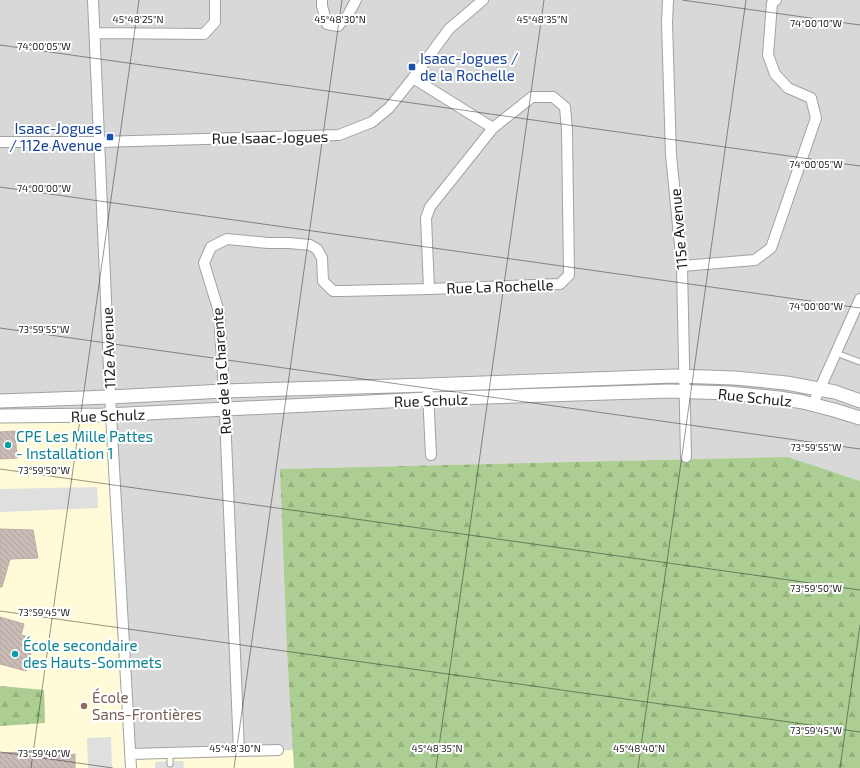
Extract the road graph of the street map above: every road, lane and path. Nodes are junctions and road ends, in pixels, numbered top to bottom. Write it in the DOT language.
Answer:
graph roads {
  1 [pos="93,0"];
  2 [pos="215,0"];
  3 [pos="322,0"];
  4 [pos="356,0"];
  5 [pos="483,0"];
  6 [pos="668,0"];
  7 [pos="776,0"];
  8 [pos="95,33"];
  9 [pos="413,78"];
  10 [pos="493,128"];
  11 [pos="0,142"];
  12 [pos="99,142"];
  13 [pos="682,266"];
  14 [pos="429,289"];
  15 [pos="860,299"];
  16 [pos="836,352"];
  17 [pos="860,362"];
  18 [pos="683,376"];
  19 [pos="427,385"];
  20 [pos="820,389"];
  21 [pos="224,391"];
  22 [pos="684,392"];
  23 [pos="110,397"];
  24 [pos="428,399"];
  25 [pos="39,400"];
  26 [pos="0,401"];
  27 [pos="860,401"];
  28 [pos="813,404"];
  29 [pos="225,410"];
  30 [pos="111,415"];
  31 [pos="0,416"];
  32 [pos="38,416"];
  33 [pos="860,418"];
  34 [pos="431,455"];
  35 [pos="686,457"];
  36 [pos="278,750"];
  37 [pos="239,751"];
  38 [pos="170,753"];
  39 [pos="131,754"];
  40 [pos="170,764"];
  41 [pos="131,768"];
  1 -- 8 [label="street, 112e Avenue"];
  2 -- 8 [label="street"];
  3 -- 4 [label="street"];
  5 -- 9 [label="street, Rue Isaac-Jogues"];
  6 -- 13 [label="street, 115e Avenue"];
  7 -- 13 [label="street"];
  8 -- 12 [label="street, 112e Avenue"];
  9 -- 10 [label="street"];
  9 -- 12 [label="street, Rue Isaac-Jogues"];
  10 -- 14 [label="street, Rue La Rochelle"];
  10 -- 14 [label="street, Rue La Rochelle"];
  11 -- 12 [label="street, Rue Isaac-Jogues"];
  12 -- 23 [label="street, 112e Avenue"];
  13 -- 18 [label="street, 115e Avenue"];
  14 -- 21 [label="street, Rue de la Charente"];
  15 -- 16 [label="street"];
  16 -- 17 [label="lane"];
  16 -- 20 [label="street"];
  18 -- 19 [label="street, Rue Schulz"];
  18 -- 20 [label="street, Rue Schulz"];
  18 -- 22 [label="street, 115e Avenue"];
  19 -- 21 [label="street, Rue Schulz"];
  19 -- 24 [label="street"];
  20 -- 27 [label="street, Rue Schulz"];
  20 -- 28 [label="street"];
  21 -- 23 [label="street, Rue Schulz"];
  21 -- 29 [label="street, Rue de la Charente"];
  22 -- 24 [label="street, Rue Schulz"];
  22 -- 28 [label="street, Rue Schulz"];
  22 -- 35 [label="street, 115e Avenue"];
  23 -- 25 [label="street, Rue Schulz"];
  23 -- 30 [label="street, 112e Avenue"];
  24 -- 29 [label="street, Rue Schulz"];
  24 -- 34 [label="street"];
  25 -- 26 [label="street, Rue Schulz"];
  25 -- 32 [label="street"];
  28 -- 33 [label="street, Rue Schulz"];
  29 -- 30 [label="street, Rue Schulz"];
  29 -- 37 [label="street, Rue de la Charente"];
  30 -- 32 [label="street, Rue Schulz"];
  30 -- 39 [label="street, 112e Avenue"];
  31 -- 32 [label="street, Rue Schulz"];
  36 -- 37 [label="street"];
  37 -- 38 [label="street"];
  38 -- 39 [label="street"];
  38 -- 40 [label="lane"];
  39 -- 41 [label="street, 112e Avenue"];
}
